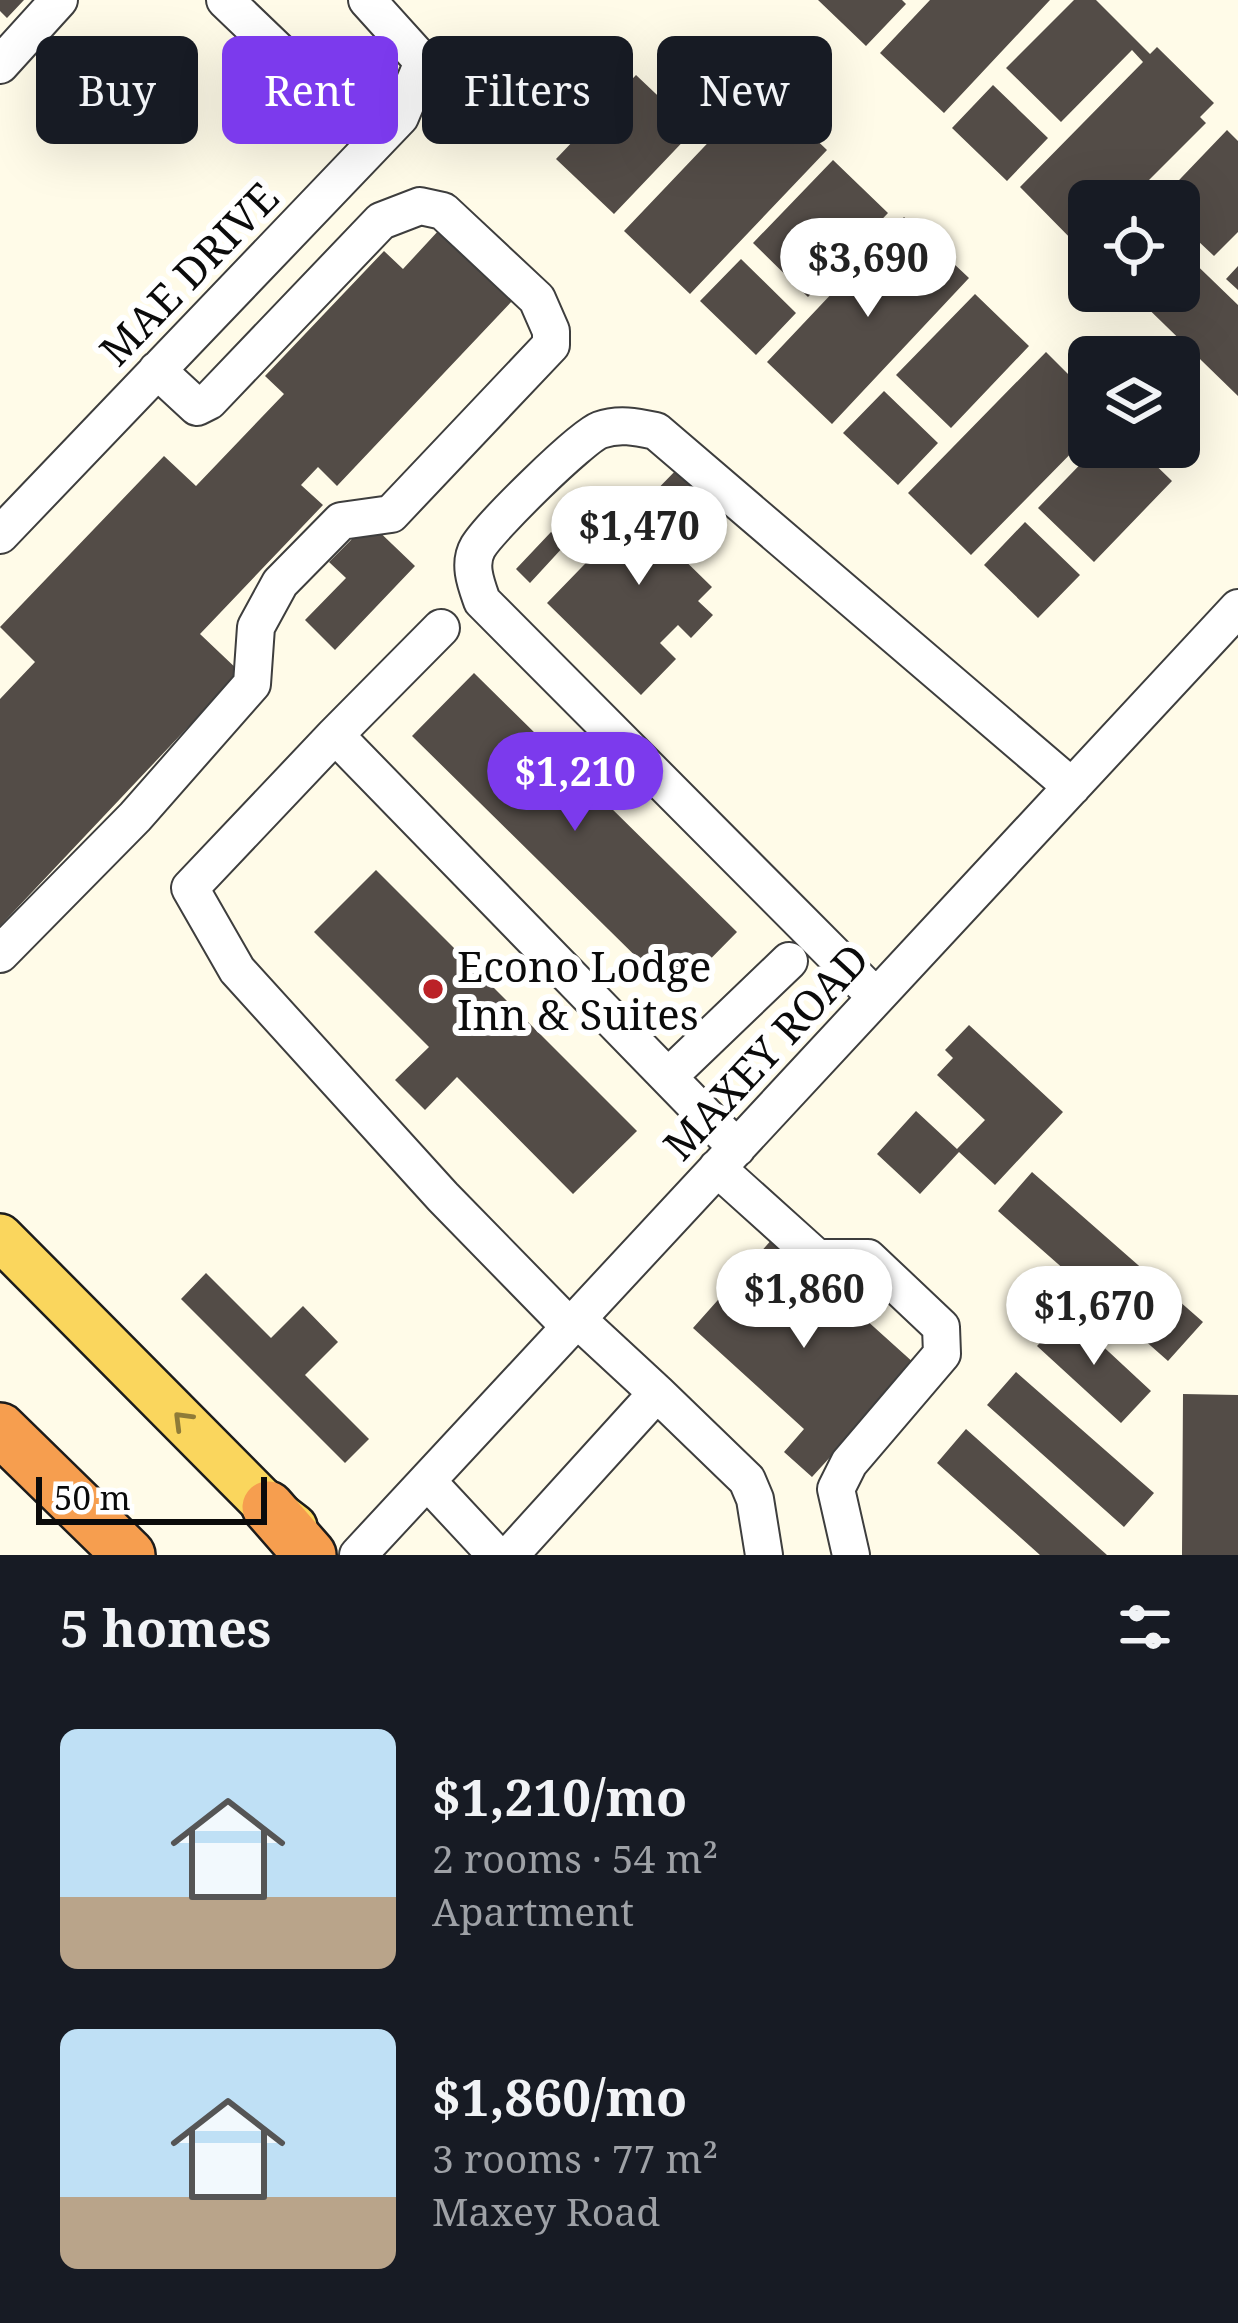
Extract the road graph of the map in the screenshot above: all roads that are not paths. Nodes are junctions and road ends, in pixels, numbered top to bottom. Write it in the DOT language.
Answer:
graph roads {
  1 [pos="59,0"];
  2 [pos="225,0"];
  3 [pos="368,0"];
  4 [pos="263,36"];
  5 [pos="0,65"];
  6 [pos="398,118"];
  7 [pos="373,144"];
  8 [pos="157,370"];
  9 [pos="0,535"];
  10 [pos="1238,608"];
  11 [pos="442,628"];
  12 [pos="335,735"];
  13 [pos="1072,787"];
  14 [pos="0,954"];
  15 [pos="790,961"];
  16 [pos="876,998"];
  17 [pos="668,1077"];
  18 [pos="727,1158"];
  19 [pos="0,1237"];
  20 [pos="574,1323"];
  21 [pos="657,1393"];
  22 [pos="0,1429"];
  23 [pos="427,1481"];
  24 [pos="268,1507"];
  25 [pos="129,1555"];
  26 [pos="310,1555"];
  27 [pos="330,1555"];
  28 [pos="358,1555"];
  29 [pos="496,1555"];
  30 [pos="510,1555"];
  31 [pos="764,1555"];
  32 [pos="851,1555"];
  1 -- 5 [label="street"];
  2 -- 4 [label="street"];
  3 -- 6 [label="street, MAE DRIVE"];
  7 -- 8 [label="street, MAE DRIVE"];
  8 -- 9 [label="street, MAE DRIVE"];
  8 -- 14 [label="street"];
  10 -- 13 [label="street, MAXEY ROAD"];
  11 -- 12 [label="street"];
  12 -- 17 [label="street"];
  12 -- 20 [label="street"];
  13 -- 16 [label="street, MAXEY ROAD"];
  13 -- 16 [label="street"];
  15 -- 17 [label="street"];
  16 -- 18 [label="street, MAXEY ROAD"];
  17 -- 18 [label="street"];
  18 -- 20 [label="street, MAXEY ROAD"];
  18 -- 32 [label="street"];
  24 -- 19 [label="main road, one-way"];
  20 -- 21 [label="street"];
  20 -- 23 [label="street, MAXEY ROAD"];
  21 -- 30 [label="street"];
  21 -- 31 [label="street"];
  22 -- 25 [label="highway"];
  23 -- 28 [label="street, MAXEY ROAD"];
  23 -- 29 [label="street"];
  24 -- 26 [label="highway"];
  24 -- 27 [label="main road"];
}
